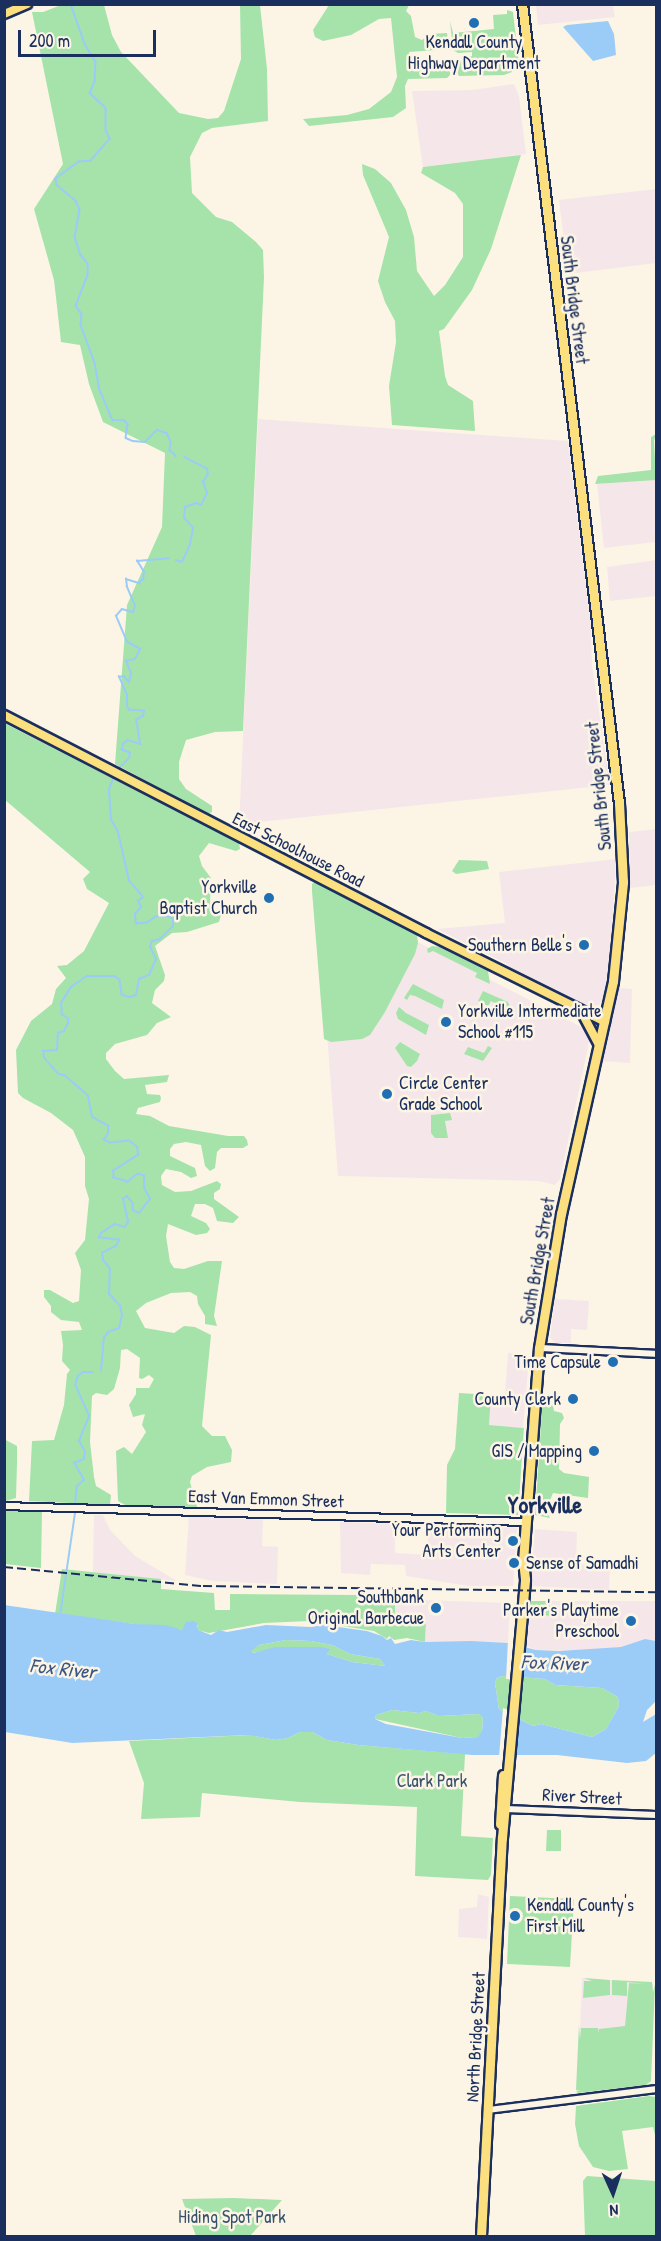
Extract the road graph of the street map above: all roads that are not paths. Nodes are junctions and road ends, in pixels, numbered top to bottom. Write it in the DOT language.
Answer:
graph roads {
  1 [pos="27,4"];
  2 [pos="522,4"];
  3 [pos="4,14"];
  4 [pos="4,716"];
  5 [pos="579,1010"];
  6 [pos="605,1022"];
  7 [pos="599,1046"];
  8 [pos="539,1348"];
  9 [pos="657,1354"];
  10 [pos="4,1506"];
  11 [pos="526,1522"];
  12 [pos="512,1701"];
  13 [pos="506,1769"];
  14 [pos="506,1809"];
  15 [pos="657,1815"];
  16 [pos="502,1838"];
  17 [pos="657,2089"];
  18 [pos="488,2110"];
  19 [pos="481,2236"];
  1 -- 3 [label="main road"];
  2 -- 6 [label="highway, South Bridge Street"];
  4 -- 5 [label="main road, East Schoolhouse Road"];
  5 -- 6 [label="main road, East Schoolhouse Road"];
  5 -- 7 [label="main road"];
  6 -- 7 [label="highway, South Bridge Street"];
  7 -- 8 [label="highway, South Bridge Street"];
  8 -- 9 [label="street"];
  8 -- 11 [label="highway, South Bridge Street"];
  10 -- 11 [label="street, East Van Emmon Street"];
  11 -- 12 [label="highway, South Bridge Street"];
  12 -- 13 [label="highway, North Bridge Street"];
  13 -- 14 [label="highway, North Bridge Street"];
  13 -- 16 [label="highway, North Bridge Street"];
  14 -- 15 [label="street, River Street"];
  14 -- 16 [label="highway, North Bridge Street"];
  16 -- 18 [label="highway, North Bridge Street"];
  17 -- 18 [label="street"];
  18 -- 19 [label="highway, North Bridge Street"];
}
